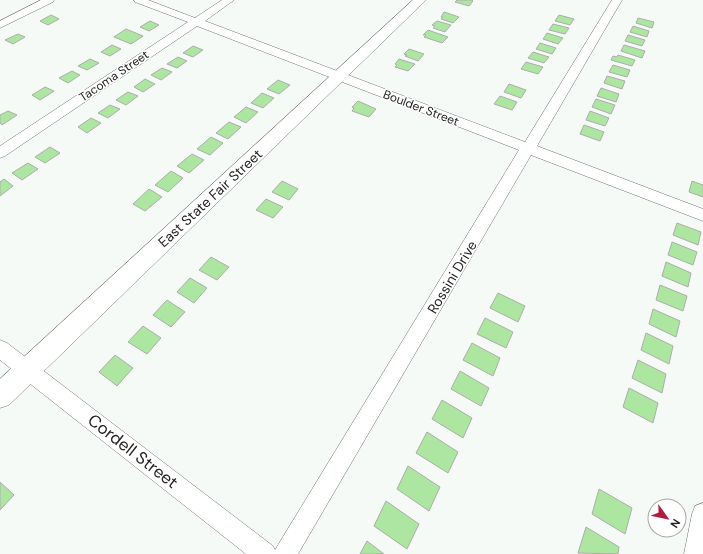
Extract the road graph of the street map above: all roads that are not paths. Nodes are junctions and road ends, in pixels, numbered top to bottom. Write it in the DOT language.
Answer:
graph roads {
  1 [pos="49,0"];
  2 [pos="139,0"];
  3 [pos="228,0"];
  4 [pos="420,0"];
  5 [pos="617,0"];
  6 [pos="196,22"];
  7 [pos="0,26"];
  8 [pos="340,76"];
  9 [pos="529,149"];
  10 [pos="0,153"];
  11 [pos="703,215"];
  12 [pos="0,349"];
  13 [pos="27,370"];
  14 [pos="0,396"];
  15 [pos="703,514"];
  16 [pos="265,554"];
  17 [pos="285,554"];
  18 [pos="696,554"];
  1 -- 7 [label="street"];
  2 -- 6 [label="street, Boulder Street"];
  3 -- 6 [label="street, Tacoma Street"];
  4 -- 8 [label="street, East State Fair Street"];
  5 -- 9 [label="street, Rossini Drive"];
  6 -- 8 [label="street, Boulder Street"];
  6 -- 10 [label="street, Tacoma Street"];
  8 -- 9 [label="street, Boulder Street"];
  8 -- 13 [label="street, East State Fair Street"];
  9 -- 11 [label="street, Boulder Street"];
  9 -- 17 [label="street, Rossini Drive"];
  12 -- 13 [label="street, Cordell Street"];
  13 -- 14 [label="street, East State Fair Street"];
  13 -- 16 [label="street, Cordell Street"];
  15 -- 18 [label="street"];
}
